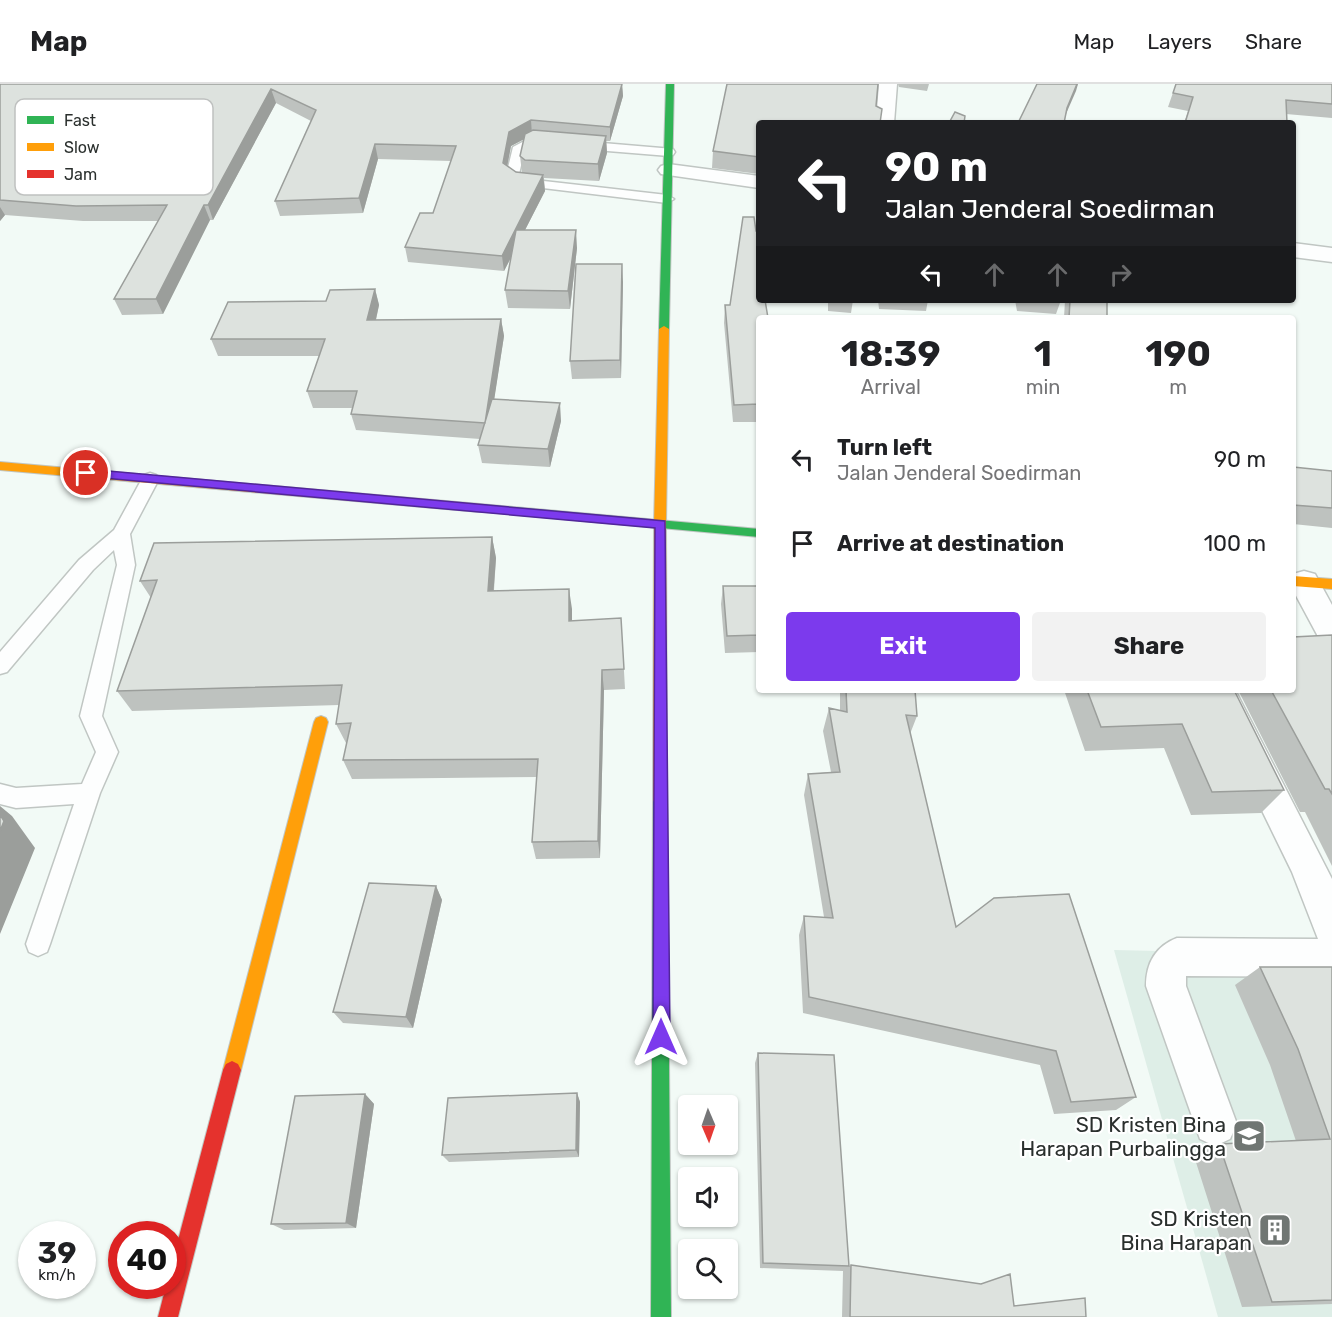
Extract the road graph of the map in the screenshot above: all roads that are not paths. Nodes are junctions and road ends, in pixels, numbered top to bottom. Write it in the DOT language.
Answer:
graph roads {
  1 [pos="670,84"];
  2 [pos="888,84"];
  3 [pos="885,120"];
  4 [pos="668,160"];
  5 [pos="756,181"];
  6 [pos="668,199"];
  7 [pos="1296,250"];
  8 [pos="1332,255"];
  9 [pos="0,466"];
  10 [pos="150,479"];
  11 [pos="660,524"];
  12 [pos="756,533"];
  13 [pos="121,534"];
  14 [pos="1310,582"];
  15 [pos="1332,633"];
  16 [pos="0,666"];
  17 [pos="1221,693"];
  18 [pos="321,722"];
  19 [pos="89,793"];
  20 [pos="0,794"];
  21 [pos="1332,926"];
  22 [pos="38,944"];
  23 [pos="1332,958"];
  24 [pos="1215,1124"];
  25 [pos="168,1317"];
  26 [pos="662,1317"];
  1 -- 4 [label="street"];
  2 -- 3 [label="street"];
  4 -- 5 [label="street"];
  4 -- 6 [label="street"];
  4 -- 6 [label="lane"];
  6 -- 11 [label="street"];
  7 -- 8 [label="street"];
  9 -- 10 [label="street"];
  10 -- 11 [label="street"];
  10 -- 13 [label="lane"];
  11 -- 12 [label="street"];
  11 -- 26 [label="street"];
  13 -- 16 [label="lane"];
  13 -- 19 [label="lane"];
  14 -- 15 [label="street"];
  17 -- 21 [label="street"];
  18 -- 25 [label="street"];
  19 -- 20 [label="lane"];
  19 -- 22 [label="lane"];
  23 -- 24 [label="street"];
}
